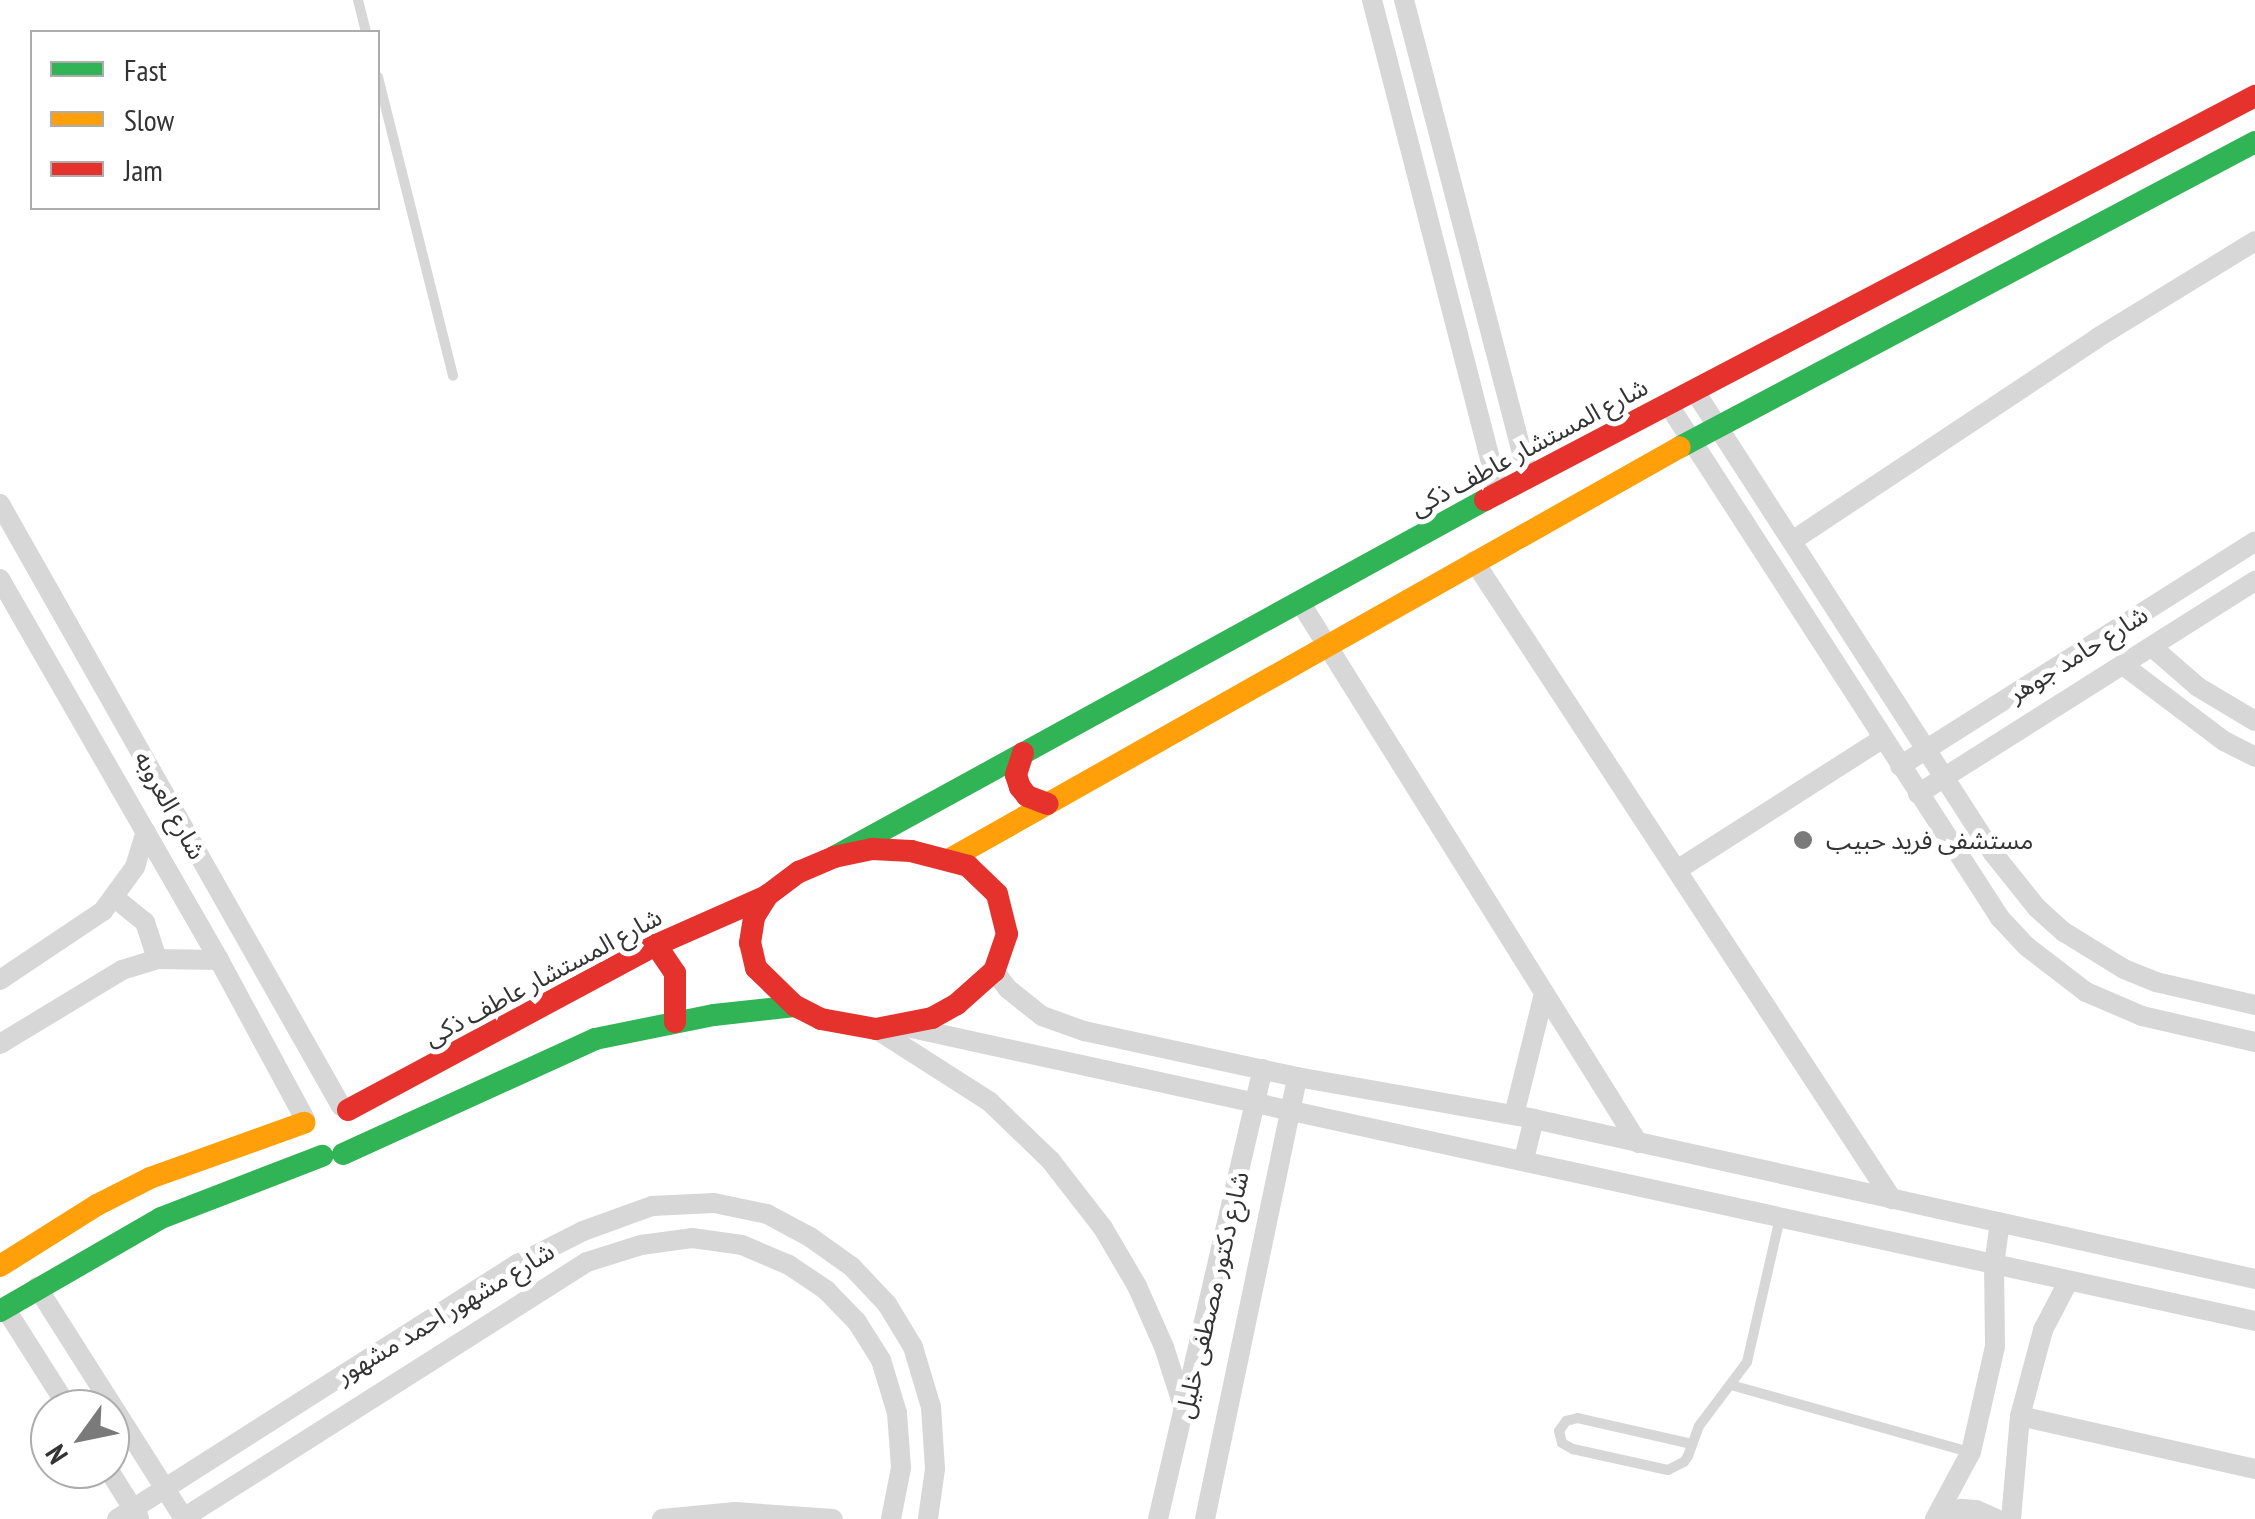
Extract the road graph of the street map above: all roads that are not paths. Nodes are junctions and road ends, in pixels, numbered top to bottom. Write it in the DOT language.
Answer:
graph roads {
  1 [pos="358,0"];
  2 [pos="1372,0"];
  3 [pos="1404,0"];
  4 [pos="366,30"];
  5 [pos="380,85"];
  6 [pos="2255,96"];
  7 [pos="2255,142"];
  8 [pos="2255,240"];
  9 [pos="453,376"];
  10 [pos="1694,390"];
  11 [pos="1668,404"];
  12 [pos="1718,426"];
  13 [pos="1692,440"];
  14 [pos="1528,477"];
  15 [pos="1498,494"];
  16 [pos="0,504"];
  17 [pos="1792,541"];
  18 [pos="2255,542"];
  19 [pos="1474,561"];
  20 [pos="0,579"];
  21 [pos="2255,581"];
  22 [pos="1300,602"];
  23 [pos="2152,646"];
  24 [pos="1328,648"];
  25 [pos="2123,665"];
  26 [pos="2255,721"];
  27 [pos="1882,738"];
  28 [pos="1927,749"];
  29 [pos="1023,753"];
  30 [pos="2255,756"];
  31 [pos="1900,766"];
  32 [pos="1946,777"];
  33 [pos="1918,794"];
  34 [pos="1048,804"];
  35 [pos="146,832"];
  36 [pos="834,857"];
  37 [pos="948,860"];
  38 [pos="1677,870"];
  39 [pos="768,896"];
  40 [pos="115,898"];
  41 [pos="656,945"];
  42 [pos="157,959"];
  43 [pos="219,960"];
  44 [pos="994,972"];
  45 [pos="5,973"];
  46 [pos="1544,994"];
  47 [pos="2255,1005"];
  48 [pos="795,1006"];
  49 [pos="675,1022"];
  50 [pos="1062,1025"];
  51 [pos="905,1026"];
  52 [pos="876,1029"];
  53 [pos="2255,1042"];
  54 [pos="0,1044"];
  55 [pos="1054,1056"];
  56 [pos="314,1061"];
  57 [pos="1264,1070"];
  58 [pos="285,1077"];
  59 [pos="1296,1077"];
  60 [pos="1259,1100"];
  61 [pos="344,1108"];
  62 [pos="1292,1108"];
  63 [pos="1524,1117"];
  64 [pos="304,1121"];
  65 [pos="1638,1143"];
  66 [pos="333,1155"];
  67 [pos="1524,1159"];
  68 [pos="1892,1199"];
  69 [pos="1780,1217"];
  70 [pos="2000,1222"];
  71 [pos="1994,1265"];
  72 [pos="0,1266"];
  73 [pos="2255,1278"];
  74 [pos="2068,1282"];
  75 [pos="38,1287"];
  76 [pos="2,1310"];
  77 [pos="2255,1321"];
  78 [pos="1731,1385"];
  79 [pos="56,1389"];
  80 [pos="1185,1412"];
  81 [pos="2020,1416"];
  82 [pos="1692,1444"];
  83 [pos="1971,1452"];
  84 [pos="2255,1470"];
  85 [pos="118,1489"];
  86 [pos="165,1489"];
  87 [pos="130,1515"];
  88 [pos="183,1519"];
  89 [pos="662,1519"];
  90 [pos="833,1519"];
  91 [pos="891,1519"];
  92 [pos="928,1519"];
  93 [pos="1158,1519"];
  94 [pos="1204,1519"];
  95 [pos="1936,1519"];
  96 [pos="1996,1519"];
  97 [pos="2011,1519"];
  1 -- 4 [label="lane"];
  2 -- 15 [label="street"];
  3 -- 14 [label="street"];
  5 -- 9 [label="lane"];
  6 -- 10 [label="street, شارع المستشار عاطف ذكى"];
  7 -- 12 [label="street"];
  8 -- 17 [label="street"];
  10 -- 11 [label="street, شارع المستشار عاطف ذكى"];
  10 -- 12 [label="street"];
  11 -- 13 [label="street"];
  11 -- 14 [label="street, شارع المستشار عاطف ذكى"];
  12 -- 13 [label="street"];
  12 -- 17 [label="street"];
  13 -- 19 [label="street"];
  13 -- 27 [label="street"];
  14 -- 15 [label="street, شارع المستشار عاطف ذكى"];
  15 -- 22 [label="street, شارع المستشار عاطف ذكى"];
  16 -- 56 [label="street, شارع العروبه"];
  17 -- 28 [label="street"];
  18 -- 28 [label="street, شارع حامد جوهر"];
  19 -- 24 [label="street"];
  19 -- 38 [label="street"];
  20 -- 35 [label="street, شارع العروبه"];
  21 -- 23 [label="street, شارع حامد جوهر"];
  22 -- 24 [label="street"];
  22 -- 29 [label="street, شارع المستشار عاطف ذكى"];
  23 -- 25 [label="street, شارع حامد جوهر"];
  23 -- 26 [label="street"];
  24 -- 34 [label="street"];
  24 -- 46 [label="street"];
  25 -- 30 [label="street"];
  25 -- 32 [label="street, شارع حامد جوهر"];
  27 -- 31 [label="street"];
  27 -- 38 [label="street"];
  28 -- 31 [label="street, شارع حامد جوهر"];
  28 -- 32 [label="street"];
  29 -- 34 [label="street"];
  29 -- 36 [label="street, شارع المستشار عاطف ذكى"];
  31 -- 33 [label="street"];
  32 -- 33 [label="street, شارع حامد جوهر"];
  32 -- 47 [label="street"];
  33 -- 53 [label="street"];
  34 -- 37 [label="street"];
  35 -- 40 [label="street"];
  35 -- 43 [label="street, شارع العروبه"];
  36 -- 37 [label="street"];
  36 -- 39 [label="street"];
  37 -- 44 [label="street"];
  38 -- 68 [label="street"];
  39 -- 41 [label="street, شارع المستشار عاطف ذكى"];
  39 -- 48 [label="street"];
  40 -- 42 [label="street"];
  40 -- 45 [label="street"];
  41 -- 49 [label="street"];
  41 -- 61 [label="street, شارع المستشار عاطف ذكى"];
  42 -- 43 [label="street"];
  42 -- 54 [label="street"];
  43 -- 58 [label="street, شارع العروبه"];
  44 -- 50 [label="street"];
  44 -- 51 [label="street"];
  46 -- 63 [label="street"];
  46 -- 65 [label="street"];
  48 -- 49 [label="street"];
  48 -- 52 [label="street"];
  49 -- 66 [label="street"];
  50 -- 55 [label="street"];
  50 -- 57 [label="street"];
  51 -- 52 [label="street"];
  51 -- 55 [label="street"];
  52 -- 80 [label="street"];
  55 -- 60 [label="street"];
  56 -- 58 [label="street"];
  56 -- 61 [label="street, شارع العروبه"];
  57 -- 59 [label="street"];
  57 -- 60 [label="street, شارع دكتور مصطفى خليل"];
  58 -- 64 [label="street, شارع العروبه"];
  59 -- 62 [label="street, شارع دكتور مصطفى خليل"];
  59 -- 63 [label="street"];
  60 -- 62 [label="street"];
  60 -- 80 [label="street, شارع دكتور مصطفى خليل"];
  61 -- 64 [label="street"];
  61 -- 66 [label="street"];
  62 -- 67 [label="street"];
  62 -- 94 [label="street, شارع دكتور مصطفى خليل"];
  63 -- 65 [label="street"];
  63 -- 67 [label="street"];
  64 -- 66 [label="street"];
  64 -- 72 [label="street"];
  65 -- 68 [label="street"];
  66 -- 75 [label="street"];
  67 -- 69 [label="street"];
  68 -- 70 [label="street"];
  69 -- 71 [label="street"];
  69 -- 78 [label="lane"];
  70 -- 71 [label="street"];
  70 -- 73 [label="street"];
  71 -- 74 [label="street"];
  71 -- 83 [label="street"];
  74 -- 77 [label="street"];
  74 -- 81 [label="street"];
  75 -- 76 [label="street"];
  75 -- 86 [label="street"];
  76 -- 79 [label="street"];
  78 -- 82 [label="lane"];
  78 -- 83 [label="lane"];
  80 -- 93 [label="street, شارع دكتور مصطفى خليل"];
  81 -- 84 [label="street"];
  81 -- 97 [label="street"];
  82 -- 82 [label="lane"];
  83 -- 95 [label="street"];
  85 -- 87 [label="street"];
  86 -- 87 [label="street, شارع مشهور احمد مشهور"];
  86 -- 88 [label="street"];
  86 -- 92 [label="street, شارع مشهور احمد مشهور"];
  88 -- 91 [label="street, شارع مشهور احمد مشهور"];
  89 -- 90 [label="street"];
  95 -- 96 [label="street"];
}
